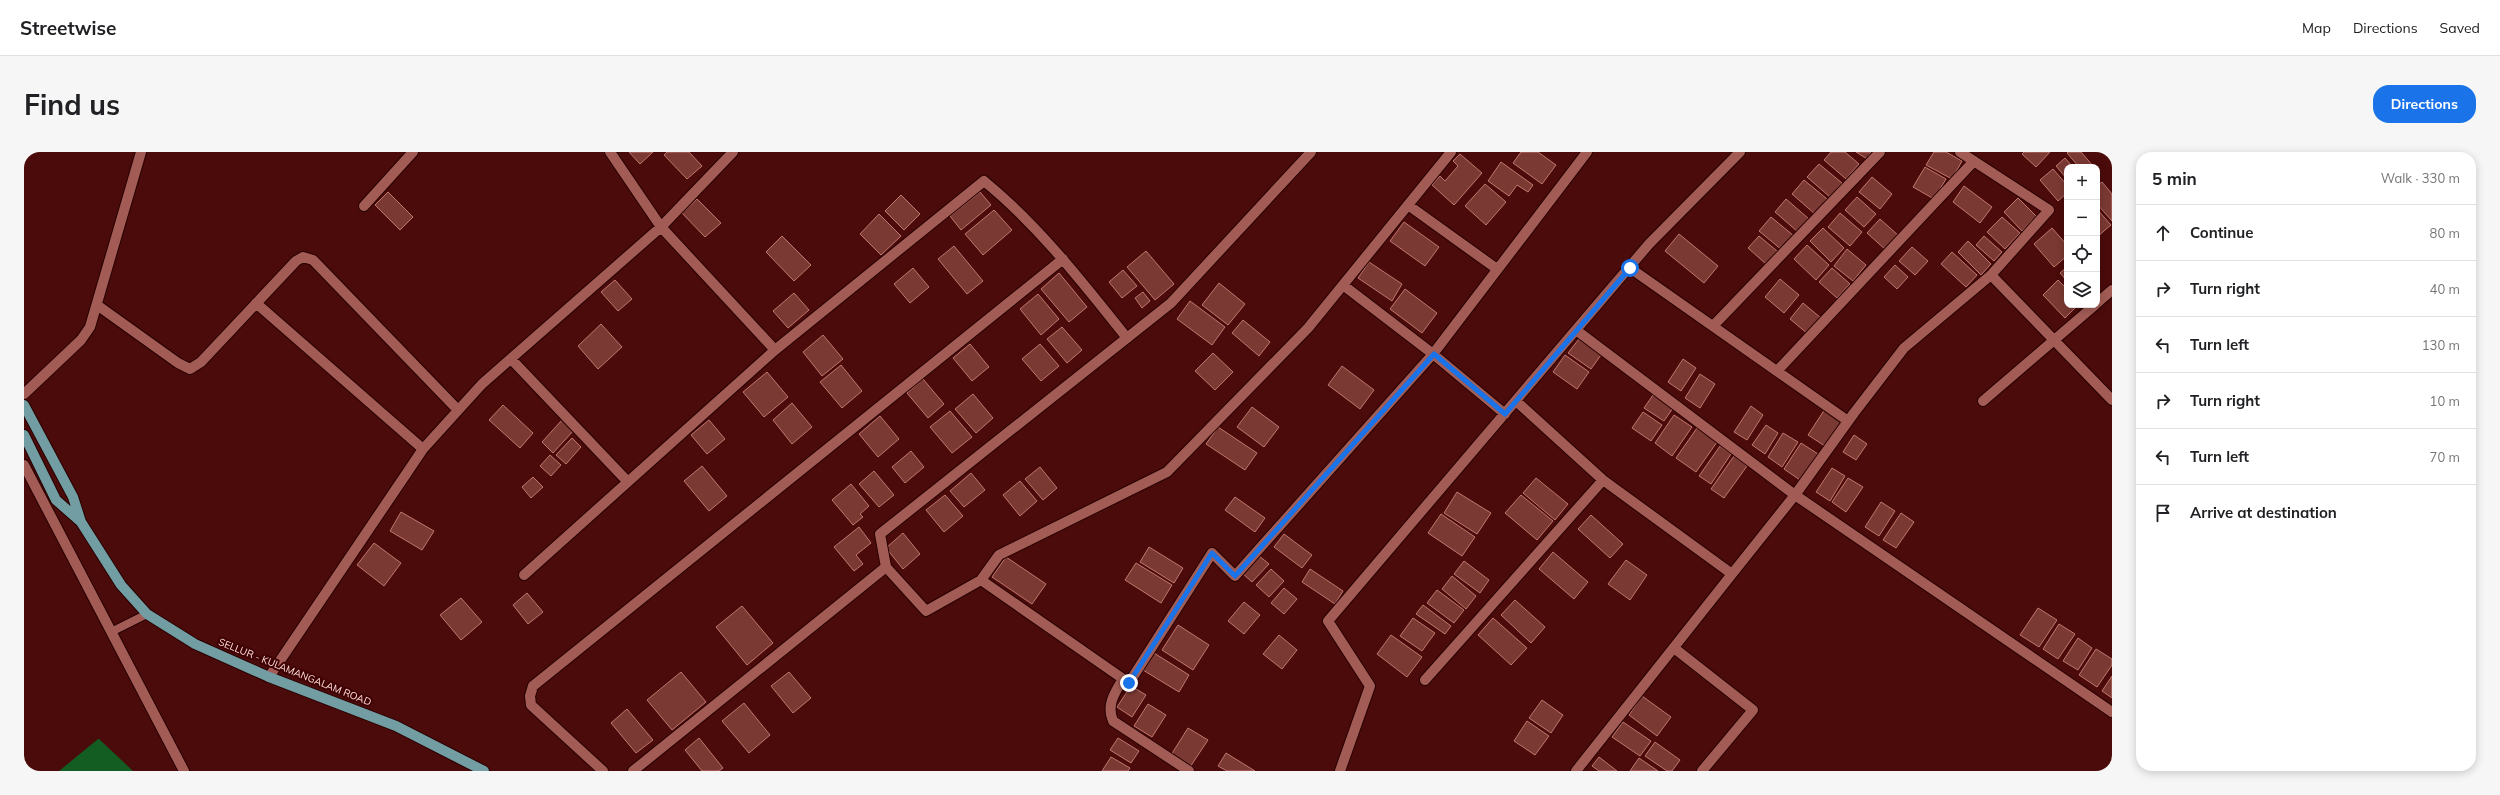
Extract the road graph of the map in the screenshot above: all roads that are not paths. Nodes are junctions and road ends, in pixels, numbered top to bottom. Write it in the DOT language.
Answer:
graph roads {
  1 [pos="141,152"];
  2 [pos="413,152"];
  3 [pos="610,152"];
  4 [pos="733,152"];
  5 [pos="1311,152"];
  6 [pos="1451,152"];
  7 [pos="1587,152"];
  8 [pos="1740,152"];
  9 [pos="1880,152"];
  10 [pos="1960,152"];
  11 [pos="1974,161"];
  12 [pos="1408,205"];
  13 [pos="364,206"];
  14 [pos="661,227"];
  15 [pos="1063,259"];
  16 [pos="1630,268"];
  17 [pos="1497,269"];
  18 [pos="1991,275"];
  19 [pos="1343,285"];
  20 [pos="2112,290"];
  21 [pos="2100,300"];
  22 [pos="256,303"];
  23 [pos="97,305"];
  24 [pos="2092,308"];
  25 [pos="1713,326"];
  26 [pos="1576,330"];
  27 [pos="1127,338"];
  28 [pos="2056,340"];
  29 [pos="775,350"];
  30 [pos="1434,354"];
  31 [pos="511,359"];
  32 [pos="1777,371"];
  33 [pos="24,394"];
  34 [pos="2112,400"];
  35 [pos="1516,401"];
  36 [pos="1983,401"];
  37 [pos="24,405"];
  38 [pos="457,409"];
  39 [pos="1505,414"];
  40 [pos="1848,421"];
  41 [pos="24,435"];
  42 [pos="422,449"];
  43 [pos="24,465"];
  44 [pos="1603,480"];
  45 [pos="628,482"];
  46 [pos="1796,495"];
  47 [pos="81,522"];
  48 [pos="886,567"];
  49 [pos="1732,574"];
  50 [pos="524,575"];
  51 [pos="981,580"];
  52 [pos="147,614"];
  53 [pos="111,632"];
  54 [pos="1674,648"];
  55 [pos="269,677"];
  56 [pos="1123,679"];
  57 [pos="1425,680"];
  58 [pos="2112,712"];
  59 [pos="184,771"];
  60 [pos="484,771"];
  61 [pos="604,771"];
  62 [pos="633,771"];
  63 [pos="1189,771"];
  64 [pos="1340,771"];
  65 [pos="1576,771"];
  66 [pos="1702,771"];
  1 -- 23 [label="street"];
  2 -- 13 [label="street"];
  3 -- 14 [label="street"];
  4 -- 14 [label="street"];
  5 -- 27 [label="street"];
  6 -- 12 [label="street"];
  7 -- 17 [label="street"];
  8 -- 16 [label="street"];
  9 -- 25 [label="street"];
  10 -- 11 [label="street"];
  11 -- 18 [label="street"];
  11 -- 32 [label="street"];
  12 -- 17 [label="street"];
  12 -- 19 [label="street"];
  14 -- 29 [label="street"];
  14 -- 31 [label="street"];
  15 -- 27 [label="street"];
  15 -- 29 [label="street"];
  15 -- 61 [label="street"];
  16 -- 25 [label="street"];
  16 -- 26 [label="street"];
  17 -- 30 [label="street"];
  18 -- 28 [label="street"];
  18 -- 40 [label="street"];
  19 -- 30 [label="street"];
  19 -- 51 [label="street"];
  20 -- 21 [label="street"];
  22 -- 23 [label="street"];
  22 -- 38 [label="street"];
  22 -- 42 [label="street"];
  23 -- 33 [label="street"];
  24 -- 28 [label="street"];
  25 -- 32 [label="street"];
  26 -- 35 [label="street"];
  26 -- 46 [label="street"];
  27 -- 48 [label="street"];
  28 -- 34 [label="street"];
  28 -- 36 [label="street"];
  29 -- 45 [label="street"];
  30 -- 39 [label="street"];
  30 -- 56 [label="street"];
  31 -- 38 [label="street"];
  31 -- 45 [label="street"];
  32 -- 40 [label="street"];
  35 -- 39 [label="street"];
  35 -- 44 [label="street"];
  37 -- 47 [label="main road, SELLUR - KULAMANGALAM ROAD"];
  38 -- 42 [label="street"];
  39 -- 64 [label="street"];
  40 -- 46 [label="street"];
  41 -- 47 [label="main road"];
  42 -- 55 [label="street"];
  43 -- 53 [label="street"];
  44 -- 49 [label="street"];
  44 -- 57 [label="street"];
  45 -- 50 [label="street"];
  46 -- 49 [label="street"];
  46 -- 58 [label="street"];
  47 -- 52 [label="main road, SELLUR - KULAMANGALAM ROAD"];
  48 -- 51 [label="street"];
  48 -- 62 [label="street"];
  49 -- 54 [label="street"];
  51 -- 56 [label="street"];
  52 -- 53 [label="lane"];
  52 -- 55 [label="main road, SELLUR - KULAMANGALAM ROAD"];
  53 -- 59 [label="street"];
  54 -- 65 [label="street"];
  54 -- 66 [label="street"];
  55 -- 60 [label="main road, SELLUR - KULAMANGALAM ROAD"];
  56 -- 63 [label="street"];
}
